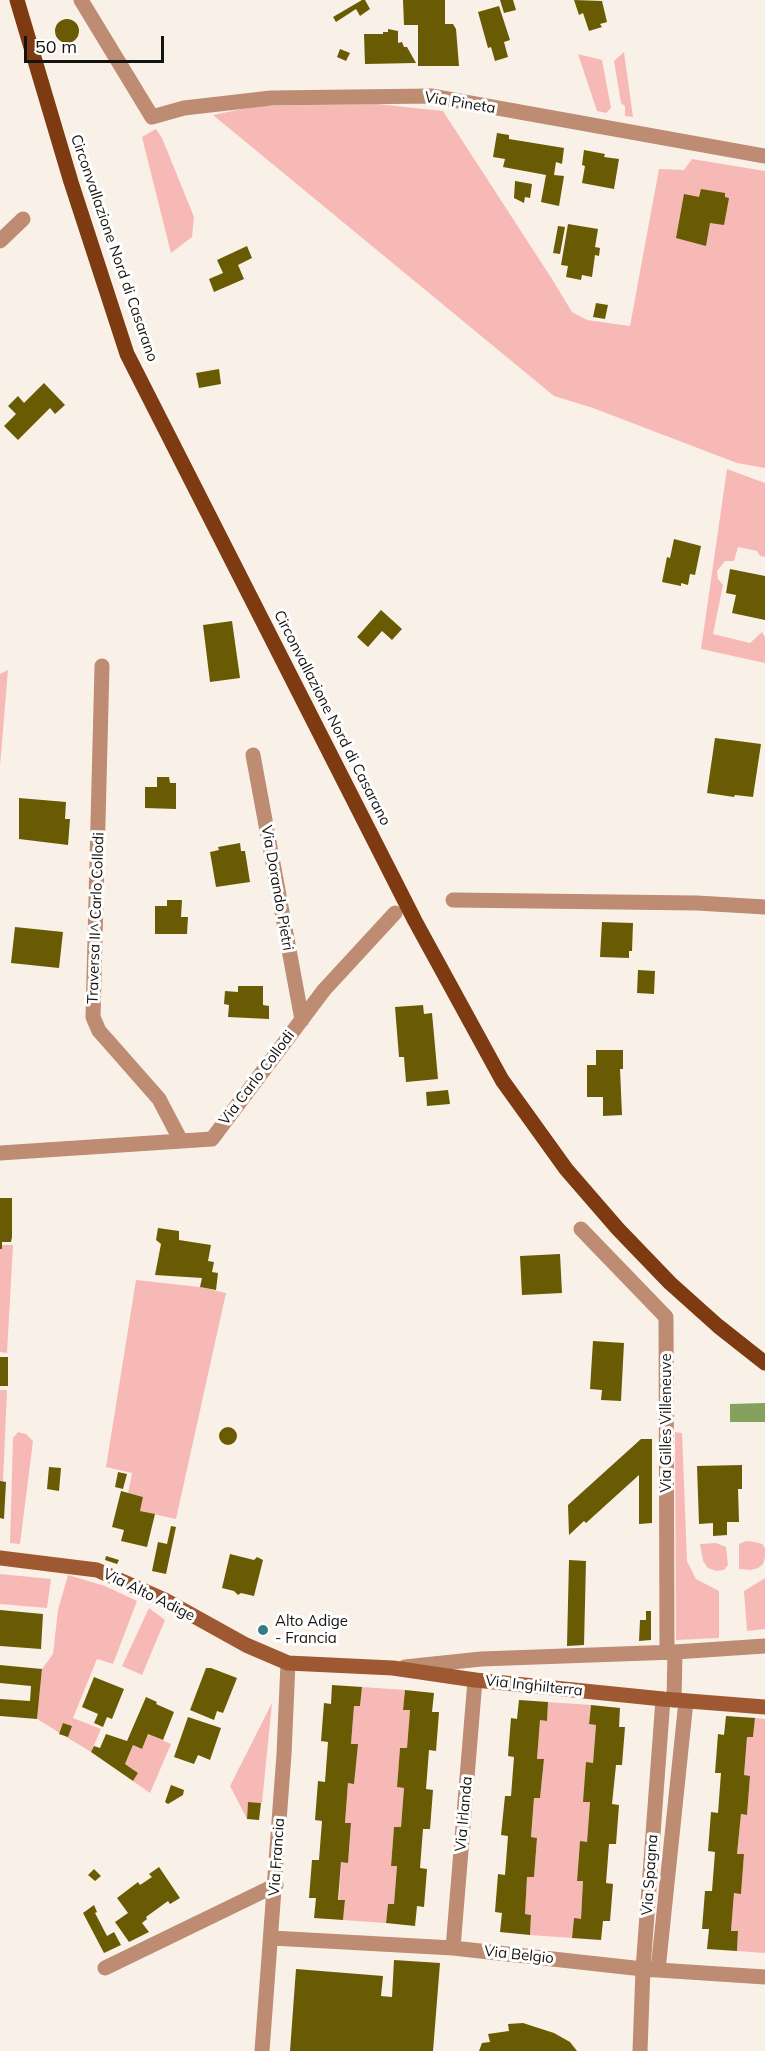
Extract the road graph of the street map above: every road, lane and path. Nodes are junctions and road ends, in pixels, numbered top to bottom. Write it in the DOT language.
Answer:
graph roads {
  1 [pos="17,0"];
  2 [pos="81,0"];
  3 [pos="765,156"];
  4 [pos="23,219"];
  5 [pos="0,241"];
  6 [pos="102,666"];
  7 [pos="253,755"];
  8 [pos="453,900"];
  9 [pos="765,907"];
  10 [pos="395,913"];
  11 [pos="302,1020"];
  12 [pos="181,1141"];
  13 [pos="0,1153"];
  14 [pos="581,1229"];
  15 [pos="765,1363"];
  16 [pos="0,1558"];
  17 [pos="765,1646"];
  18 [pos="671,1652"];
  19 [pos="288,1663"];
  20 [pos="393,1668"];
  21 [pos="475,1680"];
  22 [pos="674,1700"];
  23 [pos="765,1707"];
  24 [pos="276,1885"];
  25 [pos="272,1938"];
  26 [pos="453,1948"];
  27 [pos="105,1968"];
  28 [pos="651,1969"];
  29 [pos="765,1977"];
  30 [pos="262,2051"];
  31 [pos="640,2051"];
  1 -- 15 [label="main road, Circonvallazione Nord di Casarano"];
  2 -- 3 [label="street, Via Pineta"];
  4 -- 5 [label="street"];
  6 -- 12 [label="street, Traversa II^ Carlo Collodi"];
  7 -- 11 [label="street, Via Dorando Pietri"];
  8 -- 9 [label="street"];
  10 -- 11 [label="street, Via Carlo Collodi"];
  11 -- 12 [label="street, Via Carlo Collodi"];
  12 -- 13 [label="street, Via Carlo Collodi"];
  14 -- 18 [label="street, Via Gilles Villeneuve"];
  16 -- 19 [label="street, Via Alto Adige"];
  17 -- 18 [label="street, Via Inghilterra"];
  18 -- 20 [label="street, Via Inghilterra"];
  18 -- 22 [label="street"];
  19 -- 20 [label="street, Via Inghilterra"];
  19 -- 24 [label="street, Via Francia"];
  20 -- 21 [label="street, Via Inghilterra"];
  21 -- 22 [label="street, Via Inghilterra"];
  21 -- 26 [label="street, Via Irlanda"];
  22 -- 23 [label="street, Via Inghilterra"];
  22 -- 28 [label="street, Via Spagna"];
  22 -- 28 [label="street, Via Spagna"];
  24 -- 25 [label="street, Via Francia"];
  24 -- 27 [label="street"];
  25 -- 26 [label="street, Via Belgio"];
  25 -- 30 [label="street, Via Francia"];
  26 -- 28 [label="street, Via Belgio"];
  28 -- 29 [label="street, Via Belgio"];
  28 -- 31 [label="street, Via Spagna"];
}
